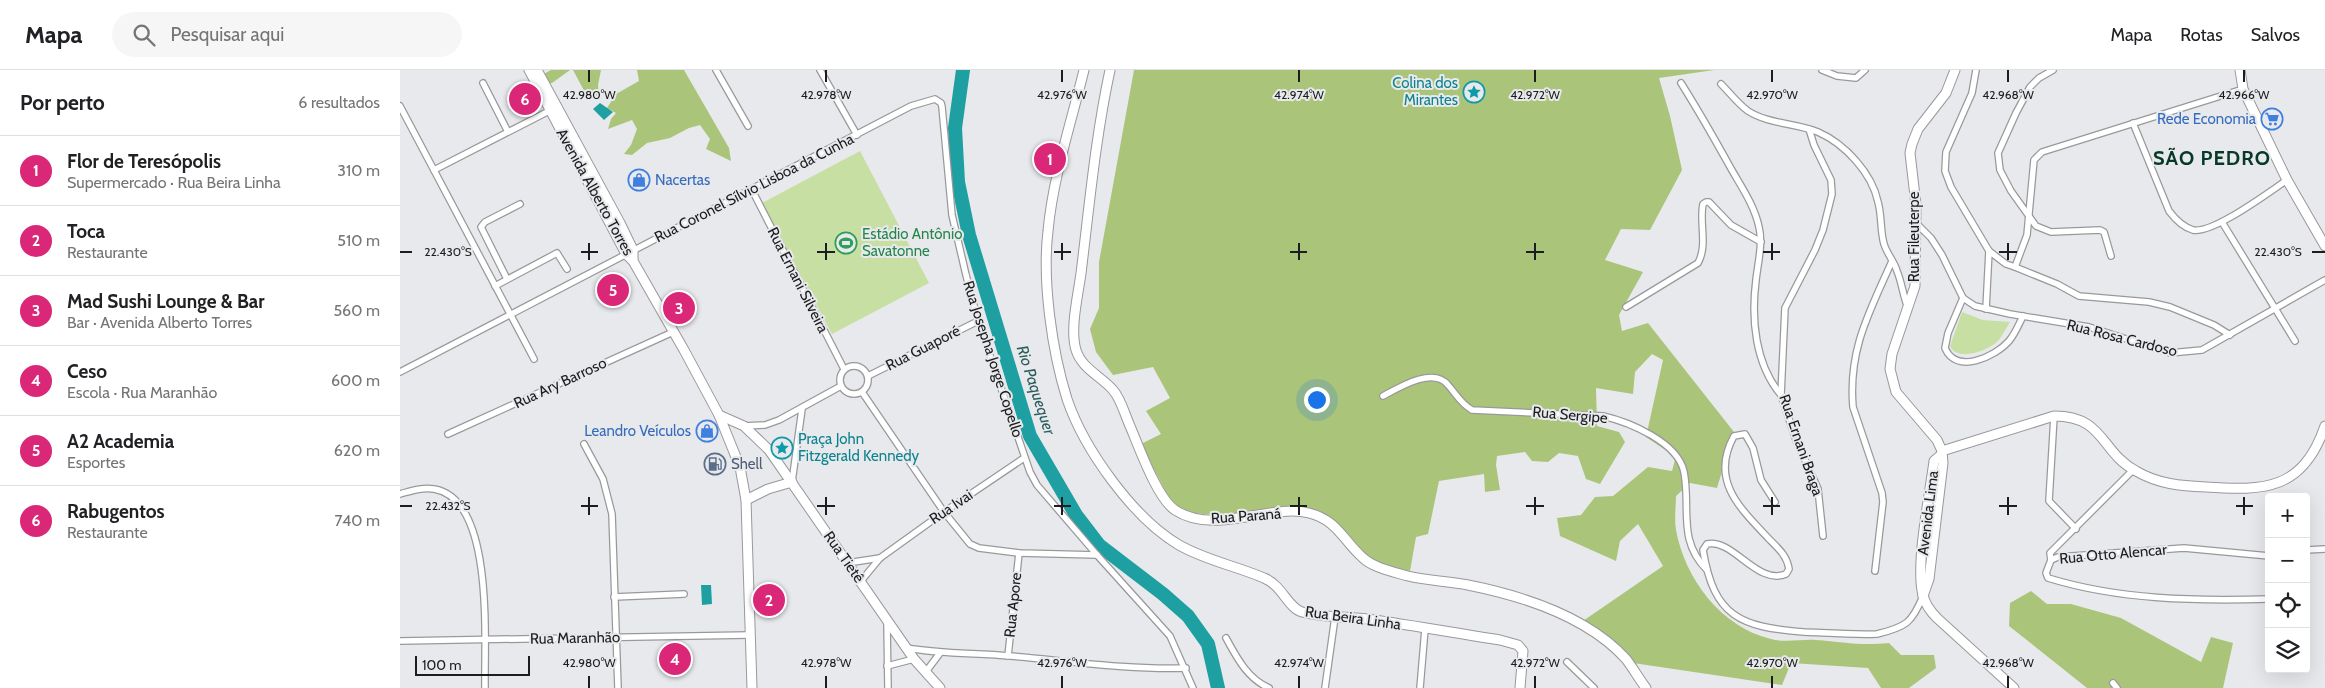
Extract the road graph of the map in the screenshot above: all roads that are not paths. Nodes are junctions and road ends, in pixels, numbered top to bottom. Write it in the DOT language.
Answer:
graph roads {
  1 [pos="529,70"];
  2 [pos="537,70"];
  3 [pos="716,70"];
  4 [pos="1084,70"];
  5 [pos="1110,70"];
  6 [pos="1822,70"];
  7 [pos="1865,70"];
  8 [pos="1955,70"];
  9 [pos="1976,70"];
  10 [pos="2054,70"];
  11 [pos="2240,70"];
  12 [pos="823,71"];
  13 [pos="483,83"];
  14 [pos="1681,83"];
  15 [pos="1721,84"];
  16 [pos="2243,89"];
  17 [pos="922,102"];
  18 [pos="400,106"];
  19 [pos="550,110"];
  20 [pos="2133,123"];
  21 [pos="748,126"];
  22 [pos="1809,128"];
  23 [pos="507,130"];
  24 [pos="857,135"];
  25 [pos="434,170"];
  26 [pos="2286,180"];
  27 [pos="752,190"];
  28 [pos="520,204"];
  29 [pos="2030,217"];
  30 [pos="1916,222"];
  31 [pos="2222,222"];
  32 [pos="1761,242"];
  33 [pos="2325,246"];
  34 [pos="1989,251"];
  35 [pos="630,252"];
  36 [pos="2111,256"];
  37 [pos="1892,261"];
  38 [pos="2015,267"];
  39 [pos="567,269"];
  40 [pos="507,279"];
  41 [pos="2325,280"];
  42 [pos="495,286"];
  43 [pos="1963,298"];
  44 [pos="1626,307"];
  45 [pos="1908,308"];
  46 [pos="1986,309"];
  47 [pos="2275,309"];
  48 [pos="510,314"];
  49 [pos="2023,316"];
  50 [pos="978,320"];
  51 [pos="673,332"];
  52 [pos="2230,335"];
  53 [pos="2294,341"];
  54 [pos="534,359"];
  55 [pos="844,369"];
  56 [pos="400,372"];
  57 [pos="868,376"];
  58 [pos="841,386"];
  59 [pos="862,392"];
  60 [pos="1781,395"];
  61 [pos="1383,396"];
  62 [pos="802,408"];
  63 [pos="719,415"];
  64 [pos="2054,416"];
  65 [pos="744,426"];
  66 [pos="2325,426"];
  67 [pos="448,434"];
  68 [pos="584,444"];
  69 [pos="1942,453"];
  70 [pos="1024,458"];
  71 [pos="2133,470"];
  72 [pos="792,482"];
  73 [pos="400,494"];
  74 [pos="746,500"];
  75 [pos="1775,502"];
  76 [pos="944,512"];
  77 [pos="1926,522"];
  78 [pos="1936,524"];
  79 [pos="2076,529"];
  80 [pos="1824,536"];
  81 [pos="2325,549"];
  82 [pos="2310,550"];
  83 [pos="1018,553"];
  84 [pos="1097,555"];
  85 [pos="2265,556"];
  86 [pos="880,558"];
  87 [pos="2050,560"];
  88 [pos="847,563"];
  89 [pos="1706,570"];
  90 [pos="1875,571"];
  91 [pos="861,581"];
  92 [pos="684,594"];
  93 [pos="1923,596"];
  94 [pos="614,597"];
  95 [pos="2265,599"];
  96 [pos="1335,617"];
  97 [pos="887,621"];
  98 [pos="1425,629"];
  99 [pos="749,635"];
  100 [pos="616,637"];
  101 [pos="1226,638"];
  102 [pos="484,640"];
  103 [pos="400,642"];
  104 [pos="906,648"];
  105 [pos="940,654"];
  106 [pos="1008,656"];
  107 [pos="914,659"];
  108 [pos="1567,662"];
  109 [pos="887,666"];
  110 [pos="1186,668"];
  111 [pos="925,673"];
  112 [pos="485,688"];
  113 [pos="618,688"];
  114 [pos="752,688"];
  115 [pos="888,688"];
  116 [pos="940,688"];
  117 [pos="1193,688"];
  118 [pos="1268,688"];
  119 [pos="1325,688"];
  120 [pos="1420,688"];
  121 [pos="1520,688"];
  122 [pos="1594,688"];
  123 [pos="1646,688"];
  124 [pos="2014,688"];
  1 -- 19 [label="street, Avenida Alberto Torres"];
  2 -- 35 [label="street, Avenida Alberto Torres"];
  3 -- 21 [label="street"];
  4 -- 96 [label="street, Rua Beira Linha"];
  5 -- 123 [label="street, Rua Paraná"];
  6 -- 7 [label="street"];
  8 -- 30 [label="street, Rua Fileuterpe"];
  9 -- 34 [label="street"];
  10 -- 29 [label="street"];
  11 -- 16 [label="street"];
  12 -- 24 [label="street"];
  13 -- 23 [label="street"];
  14 -- 32 [label="street"];
  15 -- 22 [label="street"];
  16 -- 20 [label="street"];
  16 -- 26 [label="street"];
  17 -- 24 [label="street, Rua Coronel Sílvio Lisboa da Cunha"];
  17 -- 50 [label="street, Rua Josepha Jorge Copello"];
  18 -- 25 [label="street"];
  19 -- 23 [label="street"];
  19 -- 35 [label="street, Avenida Alberto Torres"];
  20 -- 29 [label="street"];
  20 -- 31 [label="street"];
  22 -- 37 [label="street"];
  22 -- 60 [label="street, Rua Ernani Braga"];
  23 -- 25 [label="street"];
  24 -- 27 [label="street, Rua Coronel Sílvio Lisboa da Cunha"];
  25 -- 42 [label="street"];
  26 -- 31 [label="street"];
  26 -- 33 [label="street"];
  27 -- 35 [label="street, Rua Coronel Sílvio Lisboa da Cunha"];
  27 -- 55 [label="street, Rua Ernani Silveira"];
  28 -- 40 [label="street"];
  29 -- 36 [label="street"];
  29 -- 38 [label="street"];
  30 -- 43 [label="street"];
  30 -- 45 [label="street, Rua Fileuterpe"];
  31 -- 47 [label="street"];
  32 -- 44 [label="street"];
  32 -- 60 [label="street"];
  34 -- 38 [label="street"];
  34 -- 46 [label="street"];
  35 -- 48 [label="street, Rua Coronel Sílvio Lisboa da Cunha"];
  35 -- 51 [label="street, Avenida Alberto Torres"];
  37 -- 45 [label="street"];
  37 -- 90 [label="street"];
  38 -- 52 [label="street"];
  39 -- 40 [label="street"];
  40 -- 42 [label="street"];
  41 -- 47 [label="street, Rua Rosa Cardoso"];
  42 -- 48 [label="street"];
  43 -- 46 [label="street, Rua Rosa Cardoso"];
  43 -- 49 [label="street"];
  45 -- 69 [label="street, Rua Fileuterpe"];
  46 -- 49 [label="street, Rua Rosa Cardoso"];
  47 -- 52 [label="street, Rua Rosa Cardoso"];
  47 -- 53 [label="street"];
  48 -- 54 [label="street"];
  48 -- 56 [label="street, Rua Coronel Sílvio Lisboa da Cunha"];
  49 -- 52 [label="street, Rua Rosa Cardoso"];
  50 -- 57 [label="street, Rua Guaporé"];
  50 -- 70 [label="street, Rua Josepha Jorge Copello"];
  51 -- 63 [label="street, Avenida Alberto Torres"];
  51 -- 67 [label="street, Rua Ary Barroso"];
  55 -- 57 [label="street"];
  55 -- 58 [label="street"];
  57 -- 59 [label="street"];
  58 -- 59 [label="street"];
  58 -- 62 [label="street"];
  59 -- 76 [label="street"];
  60 -- 80 [label="street, Rua Ernani Braga"];
  61 -- 89 [label="street, Rua Sergipe"];
  62 -- 65 [label="street"];
  62 -- 72 [label="street"];
  63 -- 65 [label="street, Rua Tietê"];
  63 -- 74 [label="street, Avenida Alberto Torres"];
  64 -- 69 [label="street"];
  64 -- 71 [label="street"];
  64 -- 79 [label="street"];
  65 -- 72 [label="street, Rua Tietê"];
  66 -- 71 [label="street"];
  68 -- 94 [label="street"];
  69 -- 77 [label="street, Avenida Lima"];
  69 -- 78 [label="street, Avenida Lima"];
  70 -- 76 [label="street, Rua Ivai"];
  70 -- 84 [label="street, Rua Josepha Jorge Copello"];
  71 -- 79 [label="street"];
  72 -- 74 [label="street"];
  72 -- 88 [label="street, Rua Tietê"];
  73 -- 102 [label="street"];
  74 -- 99 [label="street, Avenida Alberto Torres"];
  75 -- 89 [label="street"];
  76 -- 83 [label="street"];
  76 -- 86 [label="street, Rua Ivai"];
  77 -- 78 [label="street"];
  77 -- 93 [label="street, Avenida Lima"];
  78 -- 93 [label="street, Avenida Lima"];
  79 -- 87 [label="street"];
  81 -- 82 [label="street"];
  83 -- 84 [label="street"];
  83 -- 106 [label="street, Rua Apore"];
  84 -- 110 [label="street, Rua Josepha Jorge Copello"];
  85 -- 87 [label="street, Rua Otto Alencar"];
  86 -- 88 [label="street, Rua Ivai"];
  86 -- 91 [label="street, Rua Ivai"];
  87 -- 95 [label="street, Rua Otto Alencar"];
  88 -- 91 [label="street, Rua Tietê"];
  89 -- 93 [label="street, Rua Sergipe"];
  91 -- 97 [label="street, Rua Tietê"];
  92 -- 94 [label="street"];
  93 -- 124 [label="street"];
  94 -- 100 [label="street"];
  96 -- 98 [label="street, Rua Beira Linha"];
  96 -- 119 [label="street"];
  97 -- 104 [label="street, Rua Tietê"];
  97 -- 109 [label="street"];
  98 -- 120 [label="street"];
  98 -- 121 [label="street, Rua Beira Linha"];
  99 -- 100 [label="street, Rua Maranhão"];
  99 -- 114 [label="street, Avenida Alberto Torres"];
  100 -- 102 [label="street, Rua Maranhão"];
  100 -- 113 [label="street"];
  101 -- 118 [label="street"];
  102 -- 103 [label="street, Rua Maranhão"];
  102 -- 112 [label="street"];
  104 -- 105 [label="street"];
  104 -- 107 [label="street, Rua Tietê"];
  105 -- 106 [label="street"];
  105 -- 111 [label="street"];
  106 -- 110 [label="street"];
  107 -- 109 [label="street"];
  107 -- 111 [label="street, Rua Tietê"];
  108 -- 122 [label="street"];
  109 -- 115 [label="street"];
  110 -- 117 [label="street, Rua Josepha Jorge Copello"];
  111 -- 116 [label="street, Rua Tietê"];
}
